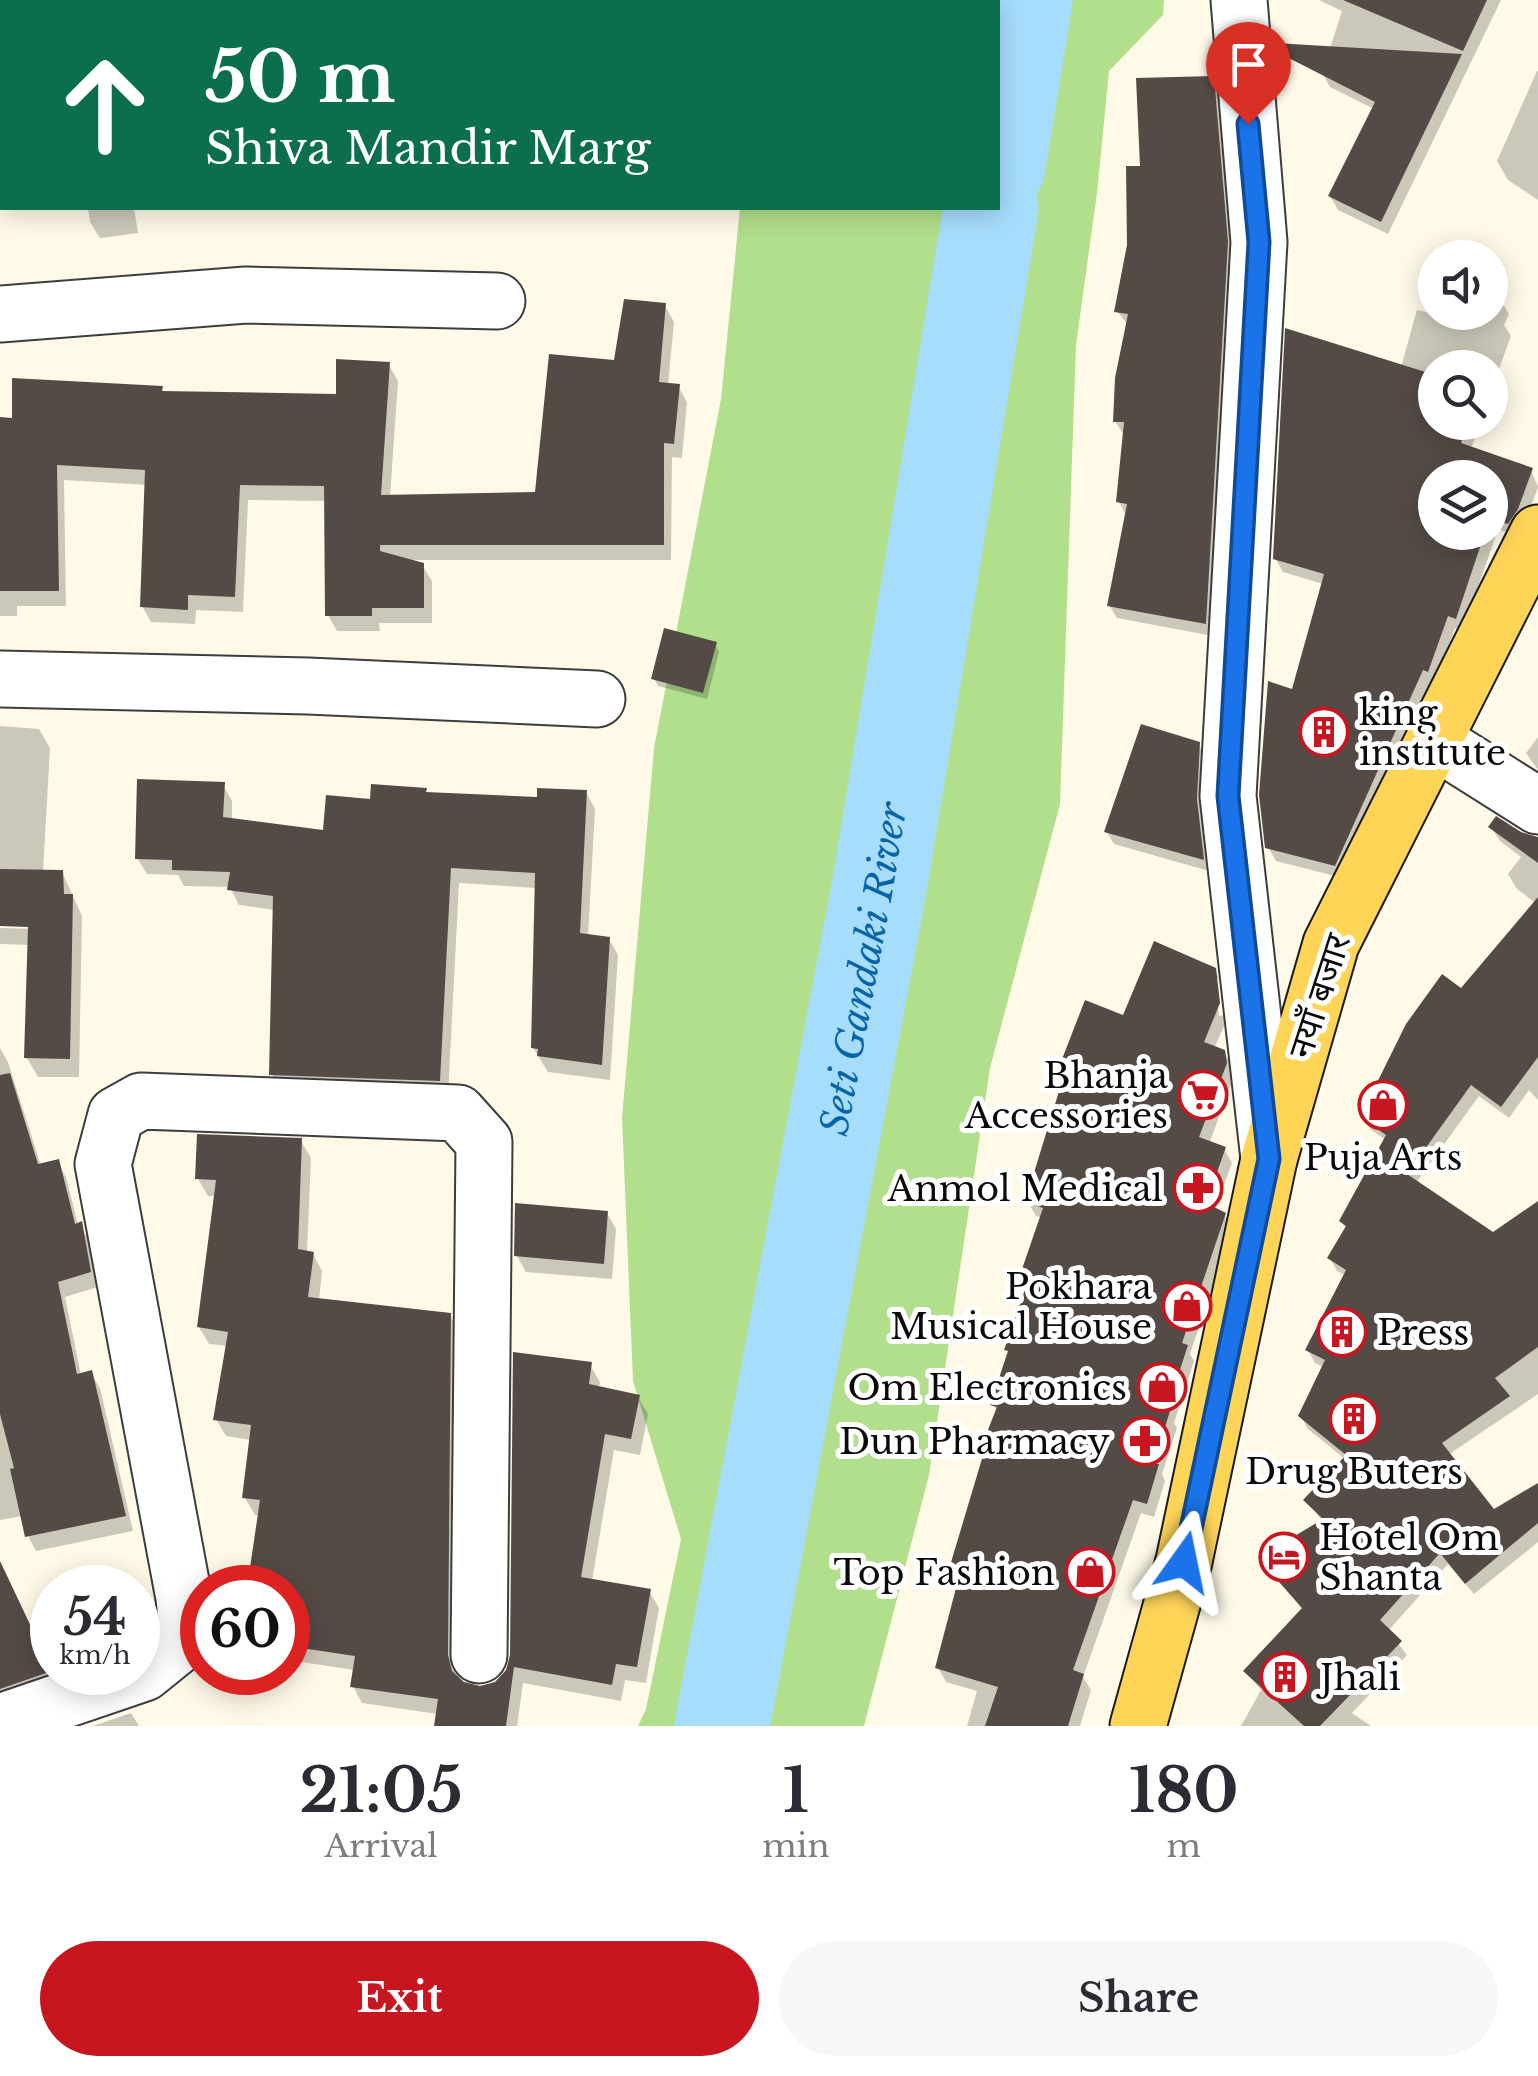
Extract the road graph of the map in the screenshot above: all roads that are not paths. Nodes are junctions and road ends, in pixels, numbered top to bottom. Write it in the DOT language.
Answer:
graph roads {
  1 [pos="1239,0"];
  2 [pos="497,301"];
  3 [pos="0,314"];
  4 [pos="1538,532"];
  5 [pos="0,678"];
  6 [pos="597,699"];
  7 [pos="1435,741"];
  8 [pos="1538,806"];
  9 [pos="1269,1159"];
  10 [pos="479,1654"];
  11 [pos="0,1722"];
  12 [pos="1138,1726"];
  1 -- 9 [label="street"];
  2 -- 3 [label="street"];
  4 -- 7 [label="main road, नयाँ बजार"];
  5 -- 6 [label="street"];
  7 -- 8 [label="street"];
  7 -- 9 [label="main road, नयाँ बजार"];
  9 -- 12 [label="main road, नयाँ बजार"];
  10 -- 11 [label="street"];
}
